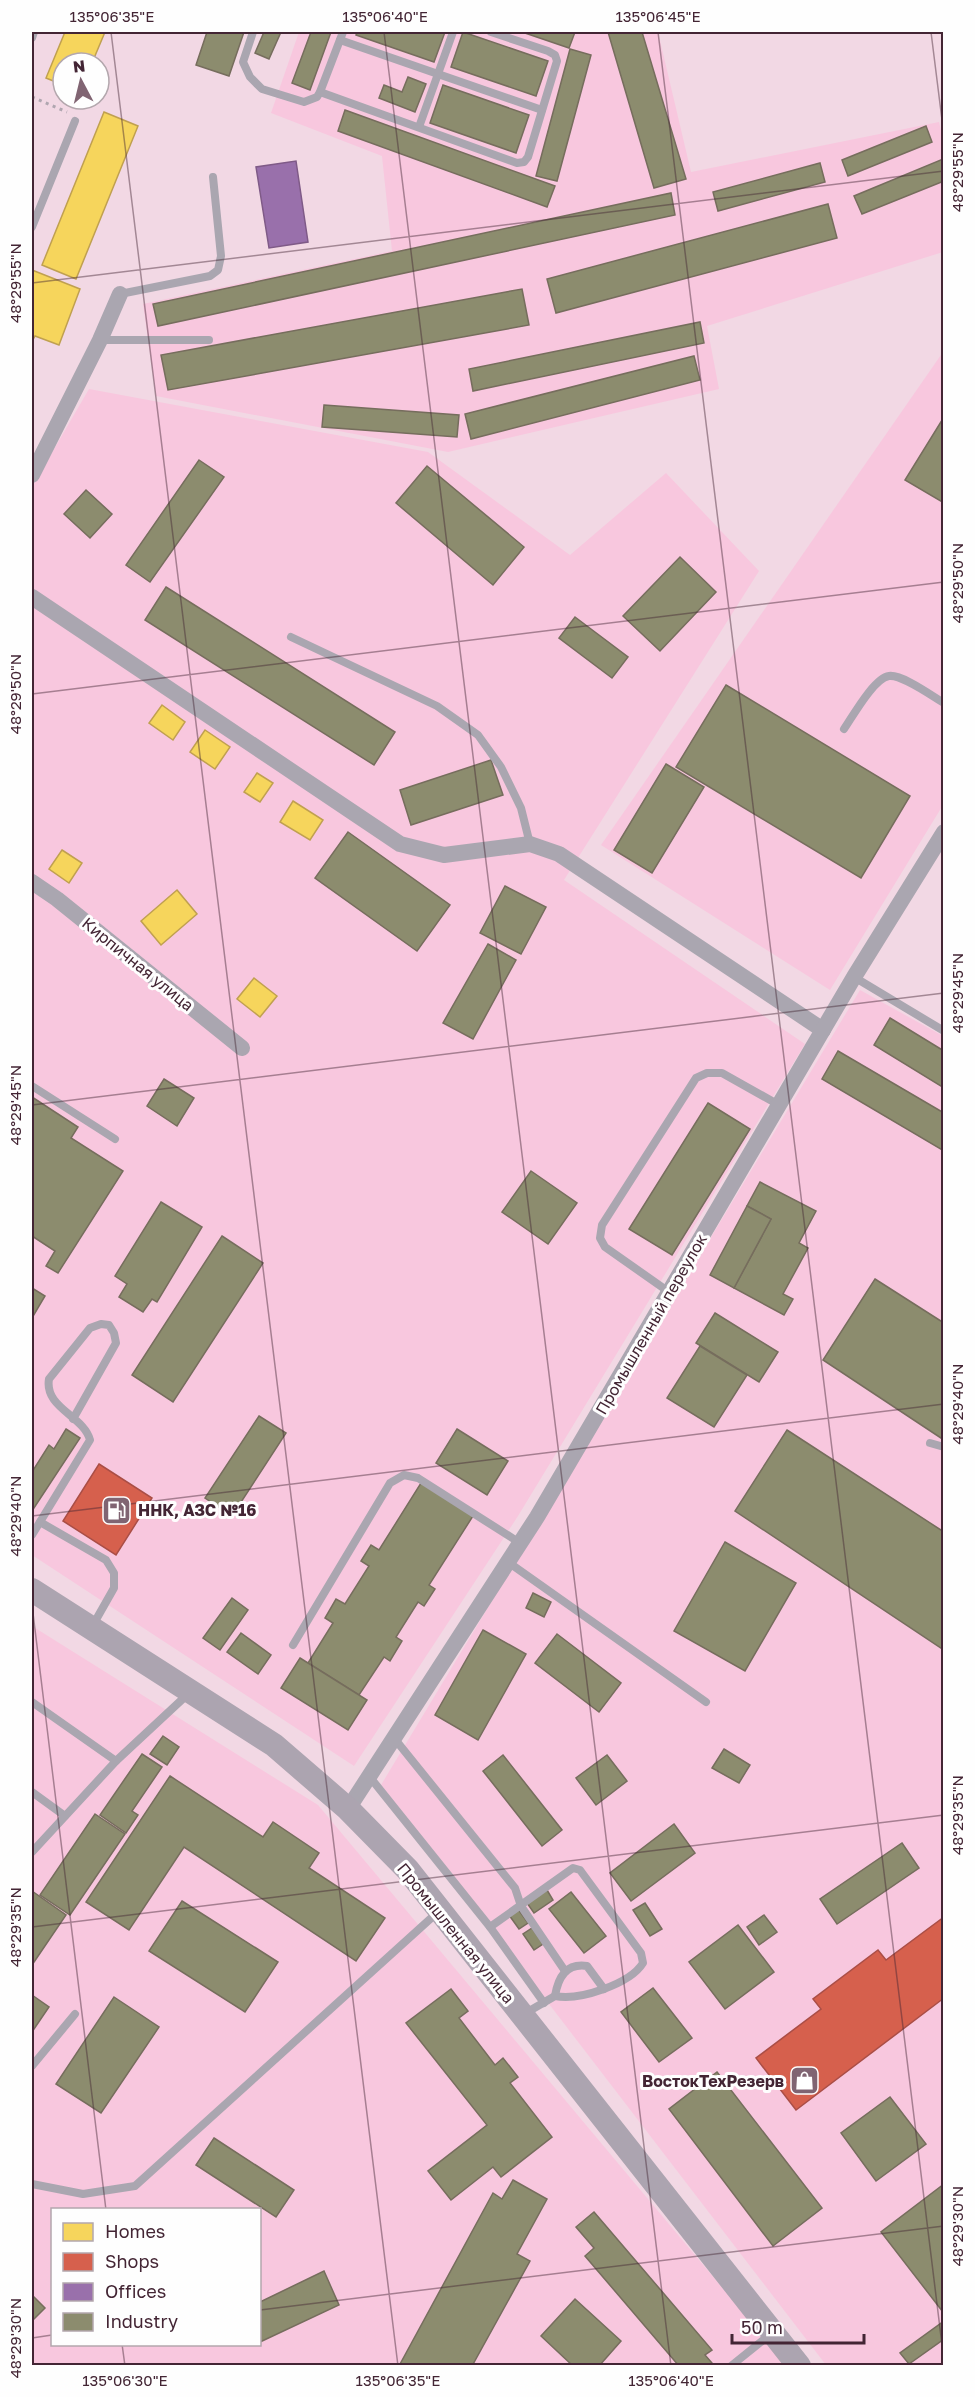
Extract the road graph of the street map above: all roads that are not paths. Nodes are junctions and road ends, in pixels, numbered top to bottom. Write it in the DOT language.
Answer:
graph roads {
  1 [pos="34,32"];
  2 [pos="253,32"];
  3 [pos="453,32"];
  4 [pos="491,32"];
  5 [pos="342,36"];
  6 [pos="32,38"];
  7 [pos="438,74"];
  8 [pos="320,92"];
  9 [pos="542,110"];
  10 [pos="75,121"];
  11 [pos="419,127"];
  12 [pos="213,177"];
  13 [pos="32,227"];
  14 [pos="120,294"];
  15 [pos="100,340"];
  16 [pos="209,340"];
  17 [pos="32,475"];
  18 [pos="32,597"];
  19 [pos="291,637"];
  20 [pos="944,703"];
  21 [pos="844,729"];
  22 [pos="944,832"];
  23 [pos="530,844"];
  24 [pos="32,882"];
  25 [pos="854,978"];
  26 [pos="823,1030"];
  27 [pos="944,1031"];
  28 [pos="242,1048"];
  29 [pos="32,1086"];
  30 [pos="779,1105"];
  31 [pos="115,1140"];
  32 [pos="669,1292"];
  33 [pos="73,1419"];
  34 [pos="930,1443"];
  35 [pos="944,1447"];
  36 [pos="40,1522"];
  37 [pos="32,1536"];
  38 [pos="520,1543"];
  39 [pos="508,1562"];
  40 [pos="32,1590"];
  41 [pos="91,1628"];
  42 [pos="293,1645"];
  43 [pos="190,1691"];
  44 [pos="32,1702"];
  45 [pos="706,1702"];
  46 [pos="394,1738"];
  47 [pos="116,1761"];
  48 [pos="369,1776"];
  49 [pos="32,1792"];
  50 [pos="348,1809"];
  51 [pos="65,1816"];
  52 [pos="32,1852"];
  53 [pos="521,1906"];
  54 [pos="440,1911"];
  55 [pos="490,1927"];
  56 [pos="565,1971"];
  57 [pos="604,1989"];
  58 [pos="555,1996"];
  59 [pos="543,2003"];
  60 [pos="75,2014"];
  61 [pos="522,2016"];
  62 [pos="32,2066"];
  63 [pos="32,2184"];
  64 [pos="772,2332"];
  65 [pos="731,2366"];
  66 [pos="799,2366"];
  1 -- 6 [label="lane"];
  2 -- 8 [label="lane"];
  3 -- 7 [label="lane"];
  4 -- 9 [label="lane"];
  5 -- 7 [label="lane"];
  5 -- 8 [label="lane"];
  7 -- 9 [label="lane"];
  7 -- 11 [label="lane"];
  8 -- 11 [label="lane"];
  9 -- 11 [label="lane"];
  10 -- 13 [label="lane"];
  12 -- 14 [label="lane"];
  14 -- 15 [label="street"];
  15 -- 16 [label="lane"];
  15 -- 17 [label="street"];
  18 -- 23 [label="street"];
  19 -- 23 [label="lane"];
  20 -- 21 [label="lane"];
  22 -- 25 [label="street, Промышленный переулок"];
  23 -- 26 [label="street"];
  24 -- 28 [label="street, Кирпичная улица"];
  25 -- 26 [label="street, Промышленный переулок"];
  25 -- 27 [label="lane"];
  26 -- 30 [label="street, Промышленный переулок"];
  29 -- 31 [label="lane"];
  30 -- 32 [label="street, Промышленный переулок"];
  30 -- 32 [label="lane"];
  32 -- 38 [label="street, Промышленный переулок"];
  33 -- 33 [label="lane"];
  33 -- 36 [label="lane"];
  34 -- 35 [label="lane"];
  36 -- 37 [label="lane"];
  36 -- 41 [label="lane"];
  38 -- 39 [label="street, Промышленный переулок"];
  38 -- 42 [label="lane"];
  39 -- 45 [label="lane"];
  39 -- 46 [label="street, Промышленный переулок"];
  40 -- 41 [label="street, Промышленная улица"];
  41 -- 43 [label="street, Промышленная улица"];
  43 -- 47 [label="lane"];
  43 -- 50 [label="street, Промышленная улица"];
  44 -- 47 [label="lane"];
  46 -- 48 [label="street, Промышленный переулок"];
  46 -- 53 [label="lane"];
  47 -- 51 [label="lane"];
  48 -- 50 [label="street, Промышленный переулок"];
  48 -- 55 [label="lane"];
  49 -- 51 [label="lane"];
  50 -- 54 [label="street, Промышленная улица"];
  51 -- 52 [label="lane"];
  53 -- 55 [label="lane"];
  53 -- 56 [label="lane"];
  53 -- 57 [label="lane"];
  54 -- 61 [label="street, Промышленная улица"];
  54 -- 63 [label="lane"];
  55 -- 59 [label="lane"];
  56 -- 57 [label="lane"];
  56 -- 58 [label="lane"];
  57 -- 58 [label="lane"];
  58 -- 59 [label="lane"];
  59 -- 61 [label="lane"];
  60 -- 62 [label="lane"];
  61 -- 64 [label="street, Промышленная улица"];
  64 -- 65 [label="lane"];
  64 -- 66 [label="street, Промышленная улица"];
}
